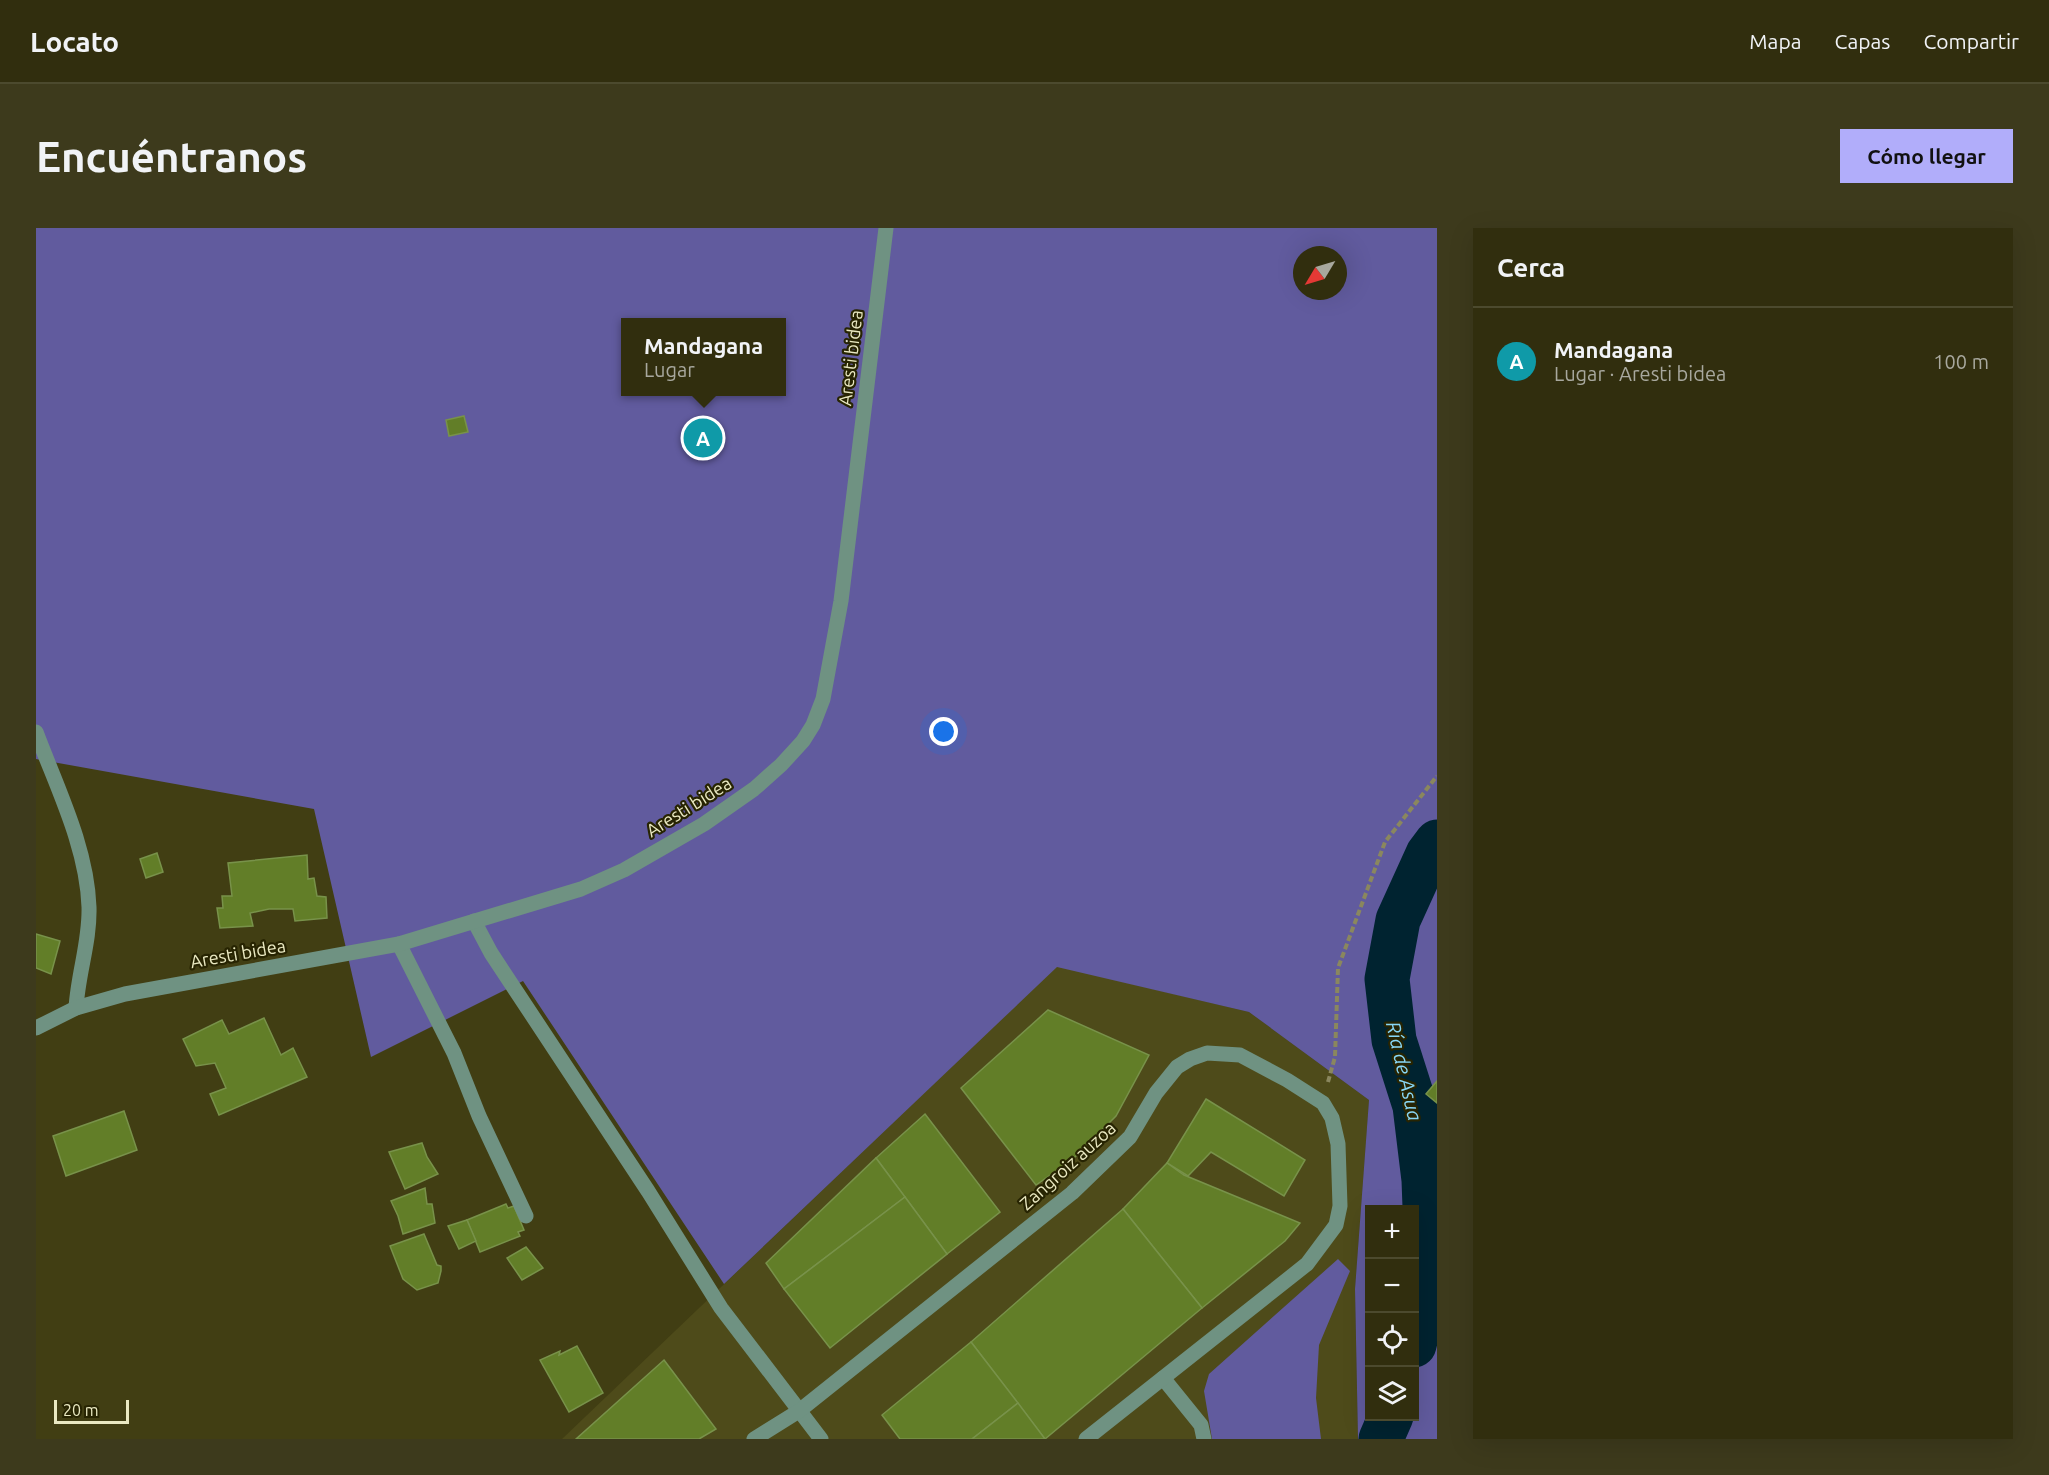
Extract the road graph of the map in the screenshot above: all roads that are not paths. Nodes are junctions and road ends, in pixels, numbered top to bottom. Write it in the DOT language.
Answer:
graph roads {
  1 [pos="886,228"];
  2 [pos="36,732"];
  3 [pos="474,921"];
  4 [pos="399,944"];
  5 [pos="76,1008"];
  6 [pos="36,1028"];
  7 [pos="526,1216"];
  8 [pos="1163,1378"];
  9 [pos="799,1411"];
  10 [pos="754,1439"];
  11 [pos="821,1439"];
  12 [pos="1086,1439"];
  13 [pos="1204,1439"];
  1 -- 3 [label="street, Aresti bidea"];
  2 -- 5 [label="street"];
  3 -- 4 [label="street, Aresti bidea"];
  3 -- 9 [label="street"];
  4 -- 5 [label="street, Aresti bidea"];
  4 -- 7 [label="street"];
  5 -- 6 [label="street, Aresti bidea"];
  8 -- 9 [label="street, Zangroiz auzoa"];
  8 -- 12 [label="street"];
  8 -- 13 [label="street"];
  9 -- 10 [label="street, Zangroiz auzoa"];
  9 -- 11 [label="street"];
}
